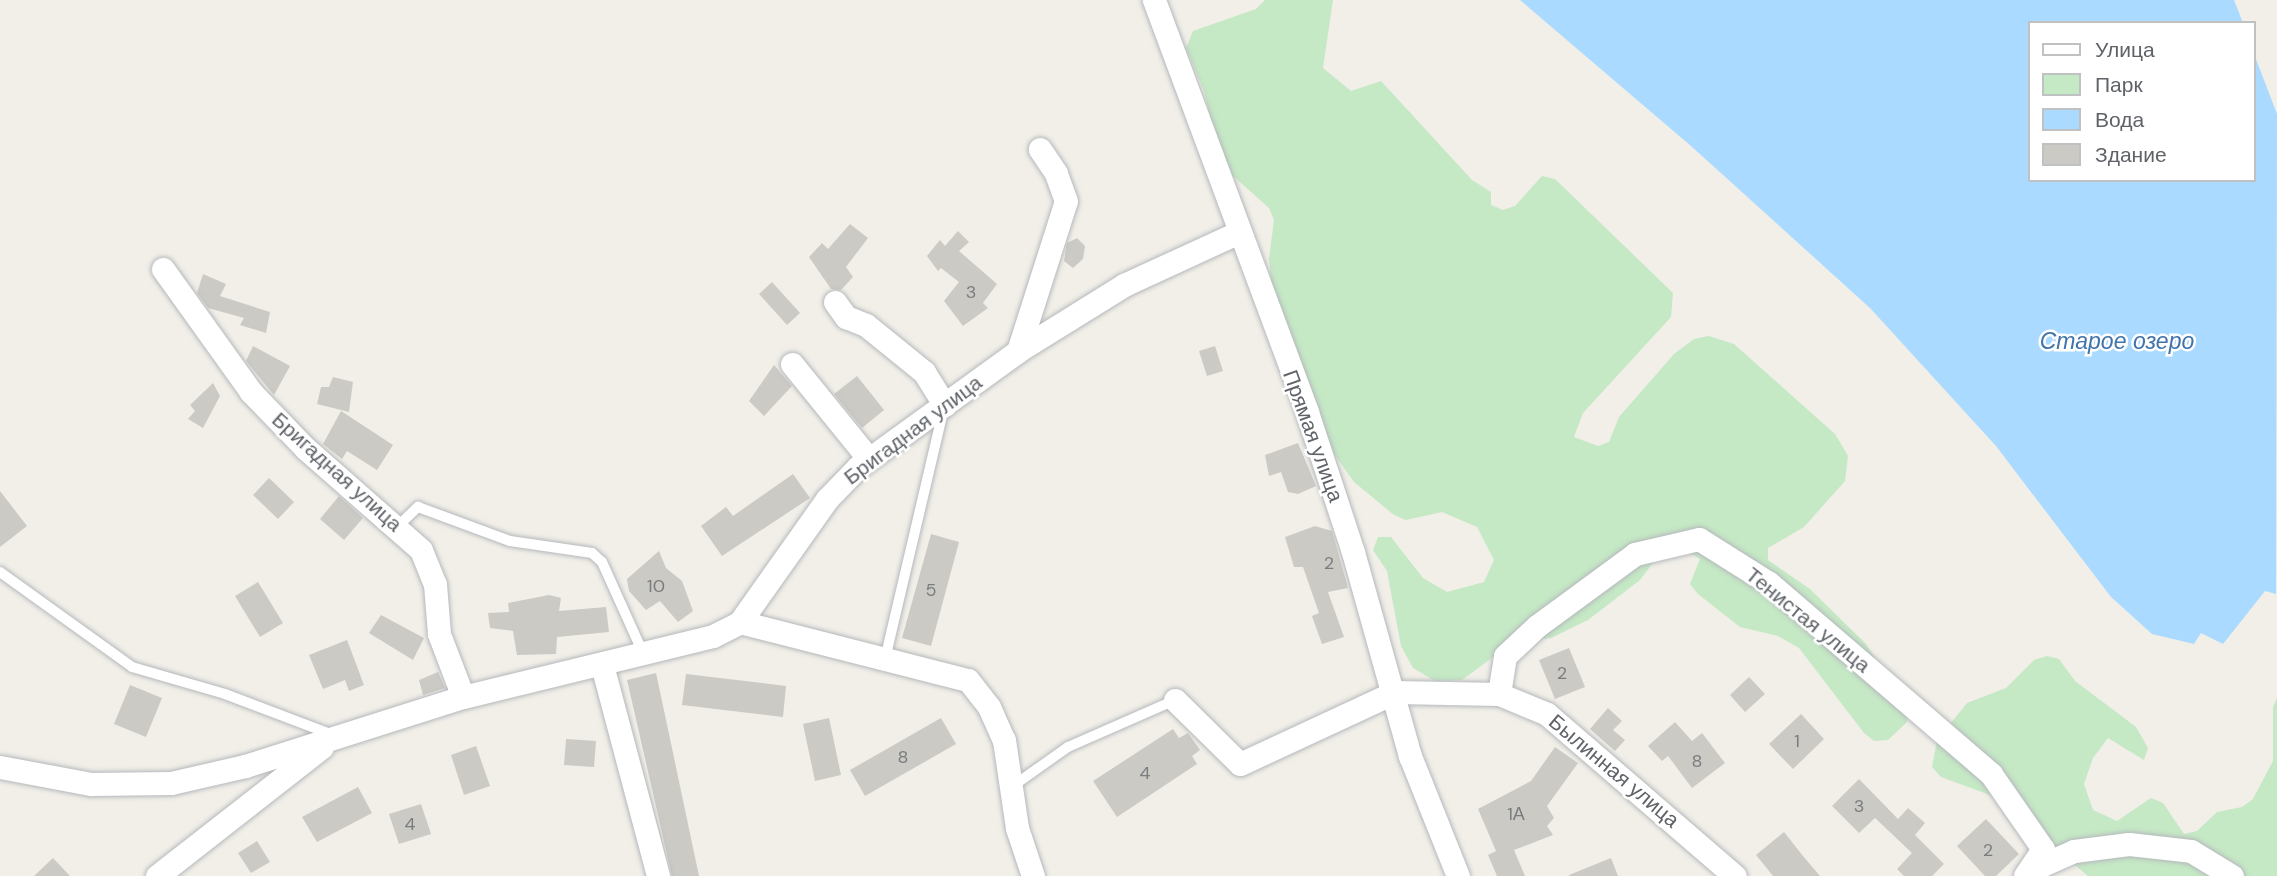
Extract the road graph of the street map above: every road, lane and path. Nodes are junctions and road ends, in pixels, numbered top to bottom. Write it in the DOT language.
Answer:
graph roads {
  1 [pos="1154,0"];
  2 [pos="1040,149"];
  3 [pos="1237,233"];
  4 [pos="163,269"];
  5 [pos="835,302"];
  6 [pos="1018,351"];
  7 [pos="792,364"];
  8 [pos="945,405"];
  9 [pos="869,459"];
  10 [pos="398,526"];
  11 [pos="0,572"];
  12 [pos="740,622"];
  13 [pos="644,655"];
  14 [pos="885,659"];
  15 [pos="602,665"];
  16 [pos="1395,692"];
  17 [pos="1499,694"];
  18 [pos="463,697"];
  19 [pos="1175,700"];
  20 [pos="335,736"];
  21 [pos="0,766"];
  22 [pos="1010,788"];
  23 [pos="2027,873"];
  24 [pos="157,876"];
  25 [pos="658,876"];
  26 [pos="1033,876"];
  27 [pos="1458,876"];
  28 [pos="1735,876"];
  29 [pos="2232,876"];
  1 -- 3 [label="street, Прямая улица"];
  2 -- 6 [label="street"];
  3 -- 6 [label="street, Бригадная улица"];
  3 -- 16 [label="street, Прямая улица"];
  4 -- 10 [label="street, Бригадная улица"];
  5 -- 8 [label="street"];
  6 -- 8 [label="street, Бригадная улица"];
  7 -- 9 [label="street"];
  8 -- 9 [label="street, Бригадная улица"];
  8 -- 14 [label="lane"];
  9 -- 12 [label="street, Бригадная улица"];
  10 -- 13 [label="lane"];
  10 -- 18 [label="street, Бригадная улица"];
  11 -- 20 [label="lane"];
  12 -- 13 [label="street, Бригадная улица"];
  12 -- 14 [label="street"];
  13 -- 15 [label="street, Бригадная улица"];
  14 -- 22 [label="street"];
  15 -- 18 [label="street, Бригадная улица"];
  15 -- 25 [label="street"];
  16 -- 17 [label="street, Былинная улица"];
  16 -- 19 [label="street"];
  16 -- 27 [label="street, Прямая улица"];
  17 -- 23 [label="street, Тенистая улица"];
  17 -- 28 [label="street, Былинная улица"];
  18 -- 20 [label="street, Бригадная улица"];
  19 -- 22 [label="lane"];
  20 -- 21 [label="street, Бригадная улица"];
  20 -- 24 [label="street, Бригадная улица"];
  22 -- 26 [label="street"];
  23 -- 29 [label="street"];
}
